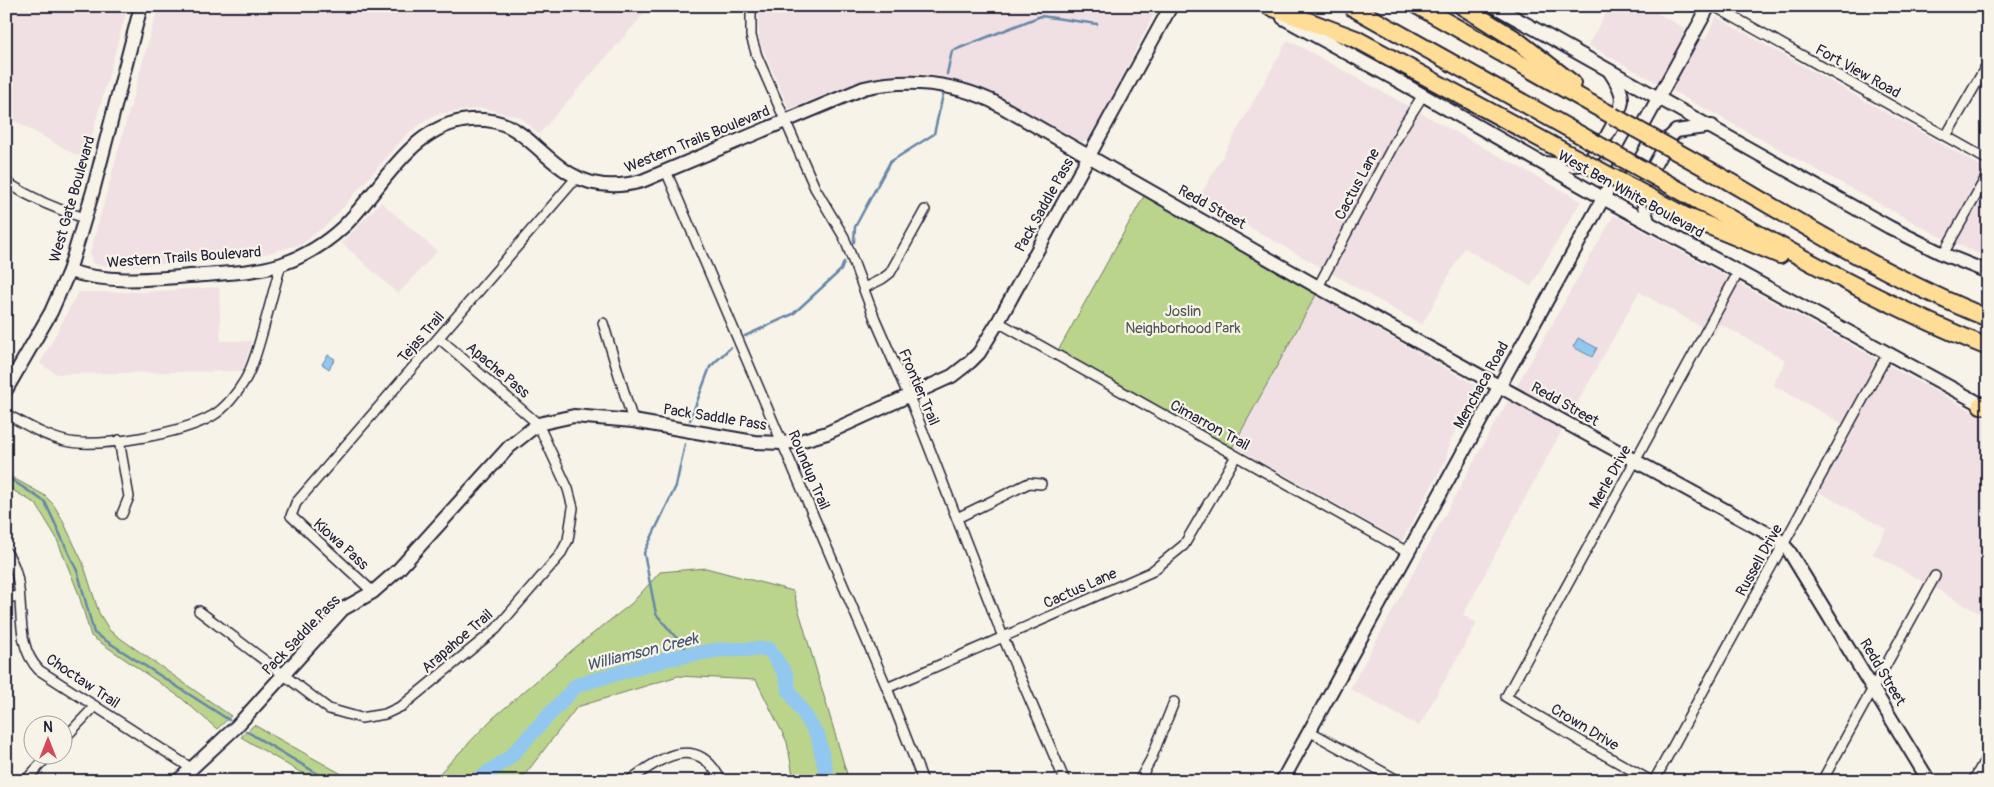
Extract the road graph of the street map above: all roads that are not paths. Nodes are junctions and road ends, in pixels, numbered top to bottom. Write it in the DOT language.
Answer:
graph roads {
  1 [pos="141,6"];
  2 [pos="752,6"];
  3 [pos="1171,6"];
  4 [pos="1261,6"];
  5 [pos="1268,6"];
  6 [pos="1350,6"];
  7 [pos="1418,6"];
  8 [pos="1462,6"];
  9 [pos="1494,6"];
  10 [pos="1710,6"];
  11 [pos="1714,6"];
  12 [pos="1988,63"];
  13 [pos="1608,70"];
  14 [pos="1422,95"];
  15 [pos="1659,98"];
  16 [pos="1613,116"];
  17 [pos="785,121"];
  18 [pos="1712,126"];
  19 [pos="1946,136"];
  20 [pos="1089,157"];
  21 [pos="1988,160"];
  22 [pos="1541,163"];
  23 [pos="666,171"];
  24 [pos="1988,174"];
  25 [pos="577,177"];
  26 [pos="6,182"];
  27 [pos="1603,198"];
  28 [pos="925,210"];
  29 [pos="85,218"];
  30 [pos="1648,221"];
  31 [pos="1943,254"];
  32 [pos="281,264"];
  33 [pos="69,271"];
  34 [pos="1739,271"];
  35 [pos="1988,272"];
  36 [pos="1839,279"];
  37 [pos="1318,287"];
  38 [pos="864,288"];
  39 [pos="1988,318"];
  40 [pos="998,322"];
  41 [pos="603,323"];
  42 [pos="439,338"];
  43 [pos="1988,347"];
  44 [pos="1888,353"];
  45 [pos="1498,386"];
  46 [pos="6,390"];
  47 [pos="909,396"];
  48 [pos="1986,406"];
  49 [pos="6,414"];
  50 [pos="634,420"];
  51 [pos="538,424"];
  52 [pos="119,440"];
  53 [pos="782,443"];
  54 [pos="1236,456"];
  55 [pos="1635,461"];
  56 [pos="1041,484"];
  57 [pos="122,514"];
  58 [pos="290,516"];
  59 [pos="956,518"];
  60 [pos="1784,544"];
  61 [pos="6,552"];
  62 [pos="1409,553"];
  63 [pos="1935,576"];
  64 [pos="373,592"];
  65 [pos="18,596"];
  66 [pos="6,598"];
  67 [pos="199,611"];
  68 [pos="1003,637"];
  69 [pos="284,676"];
  70 [pos="887,688"];
  71 [pos="1874,689"];
  72 [pos="1506,697"];
  73 [pos="1174,702"];
  74 [pos="95,706"];
  75 [pos="72,730"];
  76 [pos="1309,731"];
  77 [pos="1988,755"];
  78 [pos="41,764"];
  79 [pos="191,768"];
  80 [pos="25,781"];
  81 [pos="178,781"];
  82 [pos="629,781"];
  83 [pos="721,781"];
  84 [pos="923,781"];
  85 [pos="1065,781"];
  86 [pos="1139,781"];
  87 [pos="1282,781"];
  88 [pos="1399,781"];
  89 [pos="1652,781"];
  90 [pos="1822,781"];
  91 [pos="1929,781"];
  92 [pos="1973,781"];
  1 -- 29 [label="street, West Gate Boulevard"];
  2 -- 17 [label="street, Frontier Trail"];
  3 -- 20 [label="street, Pack Saddle Pass"];
  4 -- 14 [label="street, West Ben White Boulevard"];
  5 -- 36 [label="highway, bridge"];
  6 -- 36 [label="highway, bridge"];
  7 -- 16 [label="highway"];
  8 -- 16 [label="highway"];
  9 -- 13 [label="street"];
  10 -- 15 [label="street, Menchaca Road"];
  11 -- 19 [label="street, Fort View Road"];
  12 -- 19 [label="street"];
  13 -- 15 [label="street"];
  13 -- 22 [label="street"];
  14 -- 22 [label="street, West Ben White Boulevard"];
  14 -- 37 [label="street, Cactus Lane"];
  15 -- 18 [label="street"];
  15 -- 27 [label="street, Menchaca Road"];
  16 -- 39 [label="highway, bridge"];
  17 -- 20 [label="street, Western Trails Boulevard"];
  17 -- 23 [label="street, Western Trails Boulevard"];
  17 -- 38 [label="street, Frontier Trail"];
  18 -- 30 [label="street"];
  18 -- 31 [label="street"];
  19 -- 21 [label="street, Fort View Road"];
  20 -- 37 [label="street, Redd Street"];
  20 -- 40 [label="street, Pack Saddle Pass"];
  22 -- 27 [label="street, West Ben White Boulevard"];
  23 -- 25 [label="street, Western Trails Boulevard"];
  23 -- 53 [label="street, Roundup Trail"];
  24 -- 31 [label="street"];
  25 -- 32 [label="street, Western Trails Boulevard"];
  25 -- 42 [label="street, Tejas Trail"];
  26 -- 29 [label="street"];
  27 -- 30 [label="street, West Ben White Boulevard"];
  27 -- 45 [label="street, Menchaca Road"];
  28 -- 38 [label="street"];
  29 -- 33 [label="street, West Gate Boulevard"];
  30 -- 34 [label="street, West Ben White Boulevard"];
  31 -- 35 [label="street"];
  32 -- 33 [label="street, Western Trails Boulevard"];
  32 -- 52 [label="street"];
  33 -- 46 [label="street, West Gate Boulevard"];
  34 -- 44 [label="street, West Ben White Boulevard"];
  34 -- 55 [label="street, Merle Drive"];
  36 -- 43 [label="highway"];
  37 -- 45 [label="street, Redd Street"];
  38 -- 47 [label="street, Frontier Trail"];
  40 -- 47 [label="street, Pack Saddle Pass"];
  40 -- 54 [label="street, Cimarron Trail"];
  41 -- 50 [label="street"];
  42 -- 51 [label="street, Apache Pass"];
  42 -- 58 [label="street, Tejas Trail"];
  44 -- 48 [label="street, West Ben White Boulevard"];
  44 -- 60 [label="street, Russell Drive"];
  45 -- 55 [label="street, Redd Street"];
  45 -- 62 [label="street, Menchaca Road"];
  47 -- 53 [label="street, Pack Saddle Pass"];
  47 -- 59 [label="street, Frontier Trail"];
  49 -- 52 [label="street"];
  50 -- 51 [label="street, Pack Saddle Pass"];
  50 -- 53 [label="street, Pack Saddle Pass"];
  51 -- 64 [label="street, Pack Saddle Pass"];
  51 -- 69 [label="street, Arapahoe Trail"];
  52 -- 57 [label="street"];
  53 -- 70 [label="street, Roundup Trail"];
  54 -- 62 [label="street, Cimarron Trail"];
  54 -- 68 [label="street, Cactus Lane"];
  55 -- 60 [label="street, Redd Street"];
  55 -- 72 [label="street, Merle Drive"];
  56 -- 59 [label="street"];
  58 -- 64 [label="street, Kiowa Pass"];
  59 -- 68 [label="street, Frontier Trail"];
  60 -- 71 [label="street, Redd Street"];
  60 -- 89 [label="street, Russell Drive"];
  61 -- 65 [label="street, Choctaw Trail"];
  62 -- 76 [label="street, Menchaca Road"];
  63 -- 71 [label="street"];
  64 -- 69 [label="street, Pack Saddle Pass"];
  65 -- 66 [label="street"];
  65 -- 74 [label="street, Choctaw Trail"];
  67 -- 69 [label="street, Arapahoe Trail"];
  68 -- 70 [label="street, Cactus Lane"];
  68 -- 85 [label="street, Frontier Trail"];
  69 -- 79 [label="street, Pack Saddle Pass"];
  70 -- 84 [label="street, Roundup Trail"];
  71 -- 90 [label="street"];
  71 -- 91 [label="street, Redd Street"];
  72 -- 89 [label="street, Crown Drive"];
  73 -- 86 [label="street"];
  74 -- 75 [label="street"];
  74 -- 79 [label="street, Choctaw Trail"];
  76 -- 87 [label="street, Menchaca Road"];
  76 -- 88 [label="street"];
  77 -- 92 [label="street"];
  78 -- 80 [label="street"];
  79 -- 81 [label="street, Pack Saddle Pass"];
  82 -- 83 [label="street"];
}
